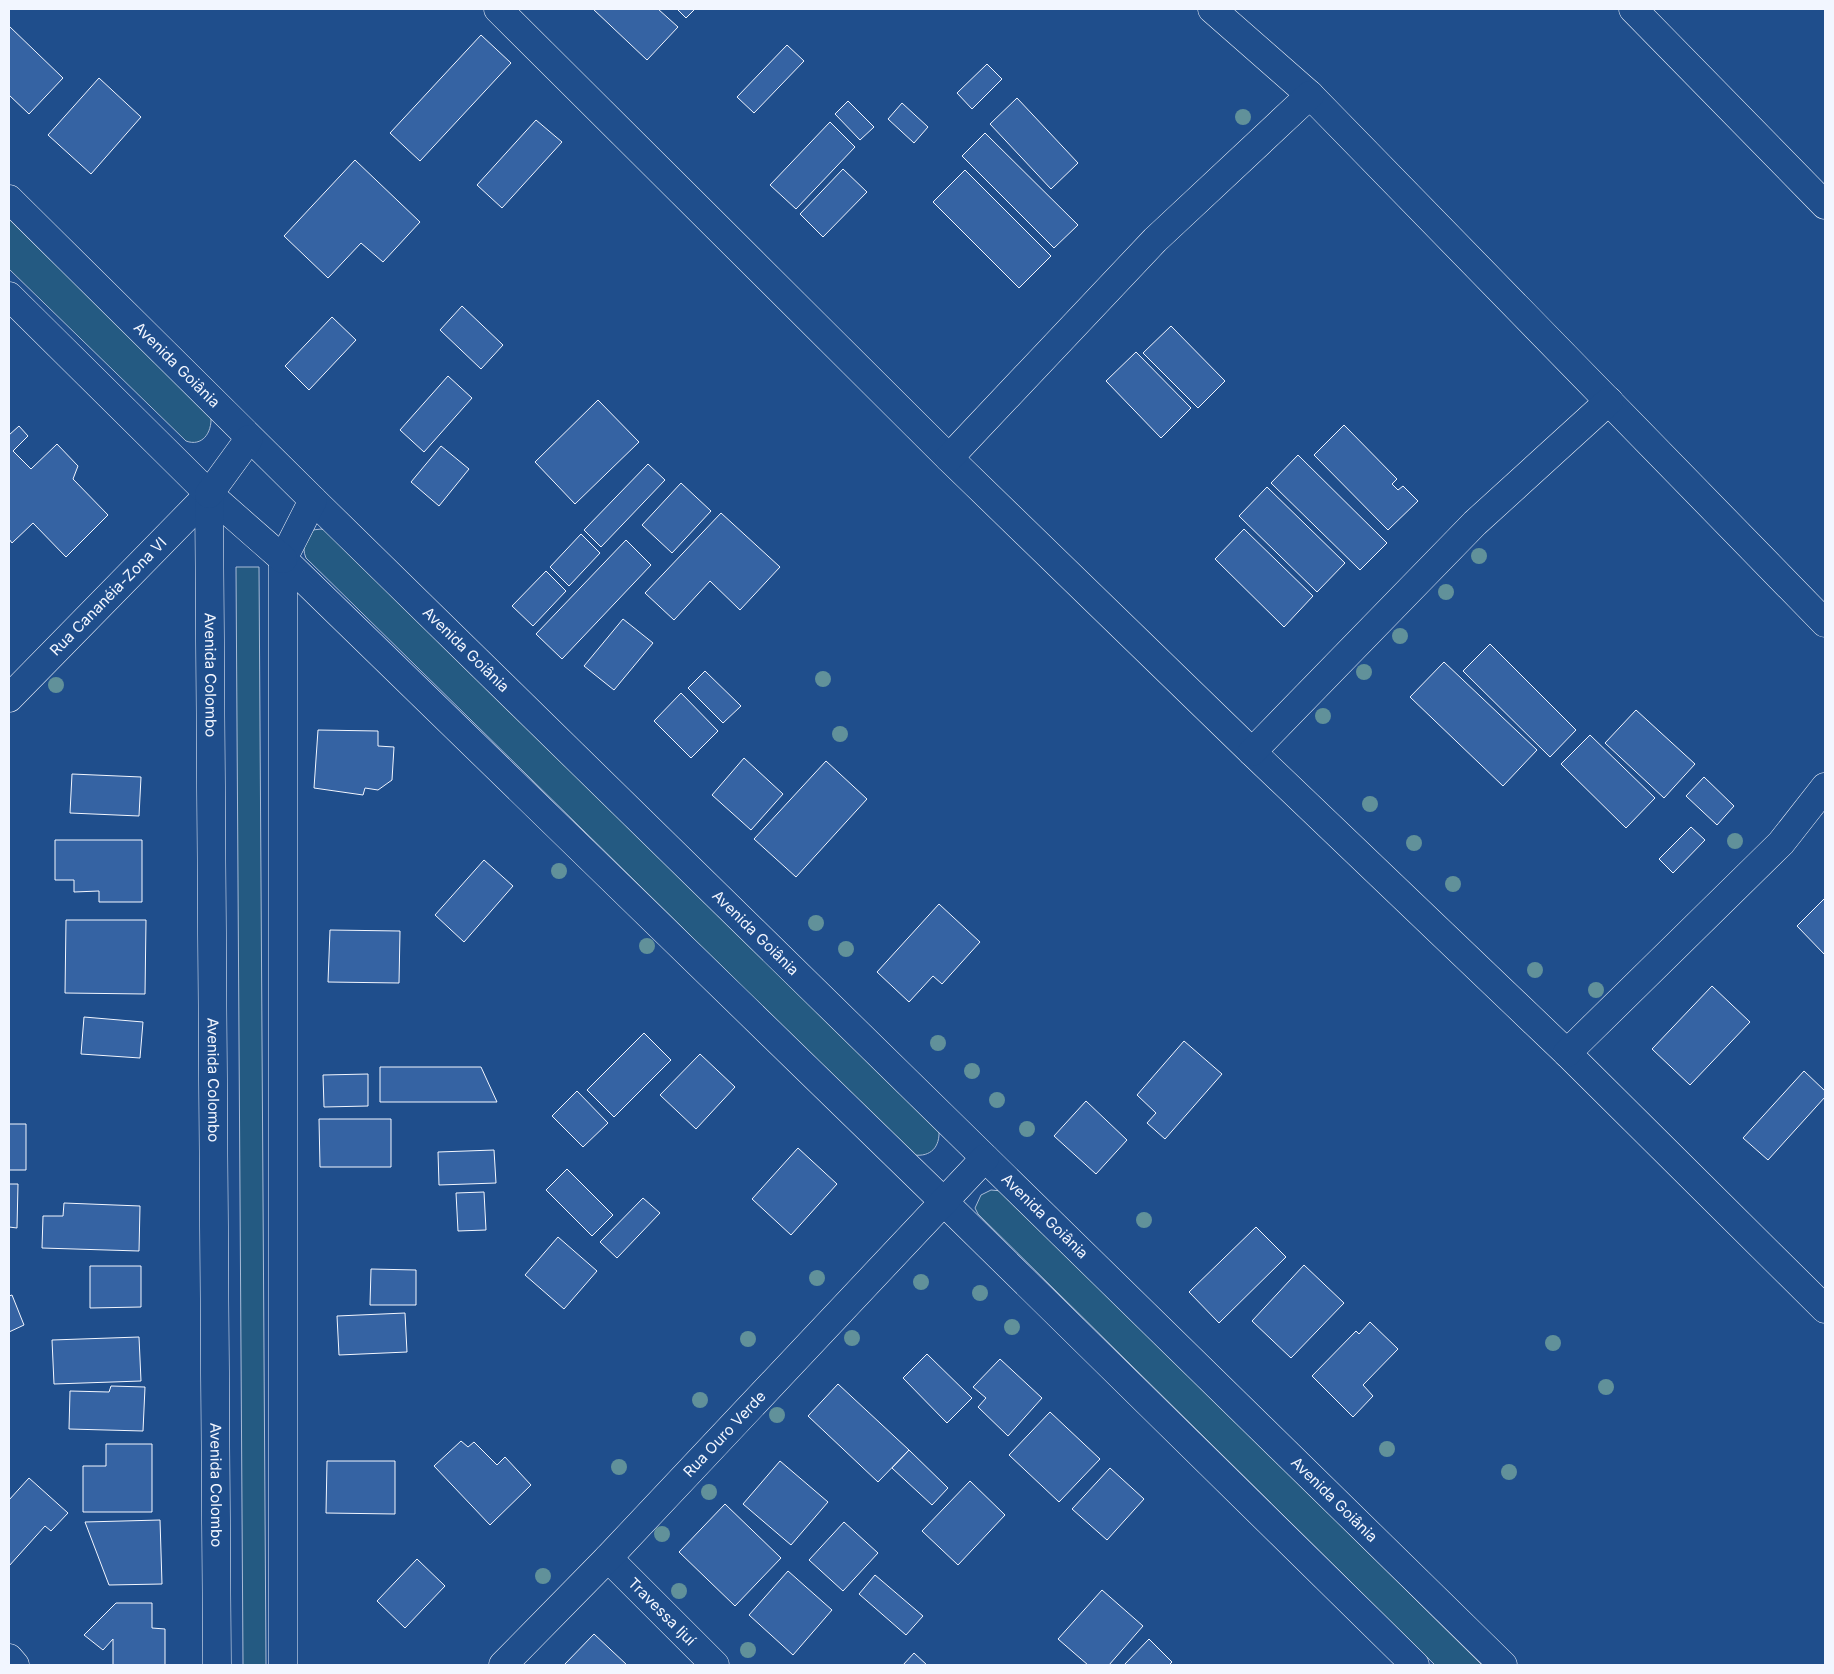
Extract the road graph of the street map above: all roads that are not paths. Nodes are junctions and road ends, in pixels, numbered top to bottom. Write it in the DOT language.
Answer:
graph roads {
  1 [pos="1212,9"];
  2 [pos="1633,9"];
  3 [pos="503,11"];
  4 [pos="1310,95"];
  5 [pos="9,198"];
  6 [pos="1825,205"];
  7 [pos="9,296"];
  8 [pos="1609,401"];
  9 [pos="250,439"];
  10 [pos="950,458"];
  11 [pos="209,494"];
  12 [pos="313,500"];
  13 [pos="283,559"];
  14 [pos="1825,623"];
  15 [pos="9,698"];
  16 [pos="1252,752"];
  17 [pos="1825,788"];
  18 [pos="1567,1053"];
  19 [pos="985,1158"];
  20 [pos="944,1202"];
  21 [pos="1825,1308"];
  22 [pos="608,1558"];
  23 [pos="9,1658"];
  24 [pos="15,1665"];
  25 [pos="217,1665"];
  26 [pos="283,1665"];
  27 [pos="503,1665"];
  28 [pos="715,1665"];
  29 [pos="1415,1665"];
  30 [pos="1503,1665"];
  1 -- 4 [label="street"];
  2 -- 6 [label="street"];
  3 -- 10 [label="street"];
  4 -- 8 [label="street"];
  4 -- 10 [label="street"];
  5 -- 9 [label="street, Avenida Goiânia"];
  7 -- 11 [label="street"];
  8 -- 14 [label="street"];
  8 -- 16 [label="street"];
  9 -- 11 [label="street, Rua Cananéia-Zona VI"];
  9 -- 12 [label="street, Avenida Goiânia"];
  10 -- 16 [label="street"];
  11 -- 13 [label="street"];
  11 -- 15 [label="street, Rua Cananéia-Zona VI"];
  11 -- 25 [label="street, Avenida Colombo"];
  12 -- 13 [label="street"];
  12 -- 19 [label="street, Avenida Goiânia"];
  13 -- 20 [label="street"];
  13 -- 26 [label="street"];
  16 -- 18 [label="street"];
  17 -- 18 [label="street"];
  18 -- 21 [label="street"];
  19 -- 20 [label="street, Rua Ouro Verde"];
  19 -- 30 [label="street, Avenida Goiânia"];
  20 -- 22 [label="street, Rua Ouro Verde"];
  20 -- 29 [label="street"];
  22 -- 27 [label="street, Rua Ouro Verde"];
  22 -- 28 [label="street, Travessa Ijuí"];
  23 -- 24 [label="street"];
}
